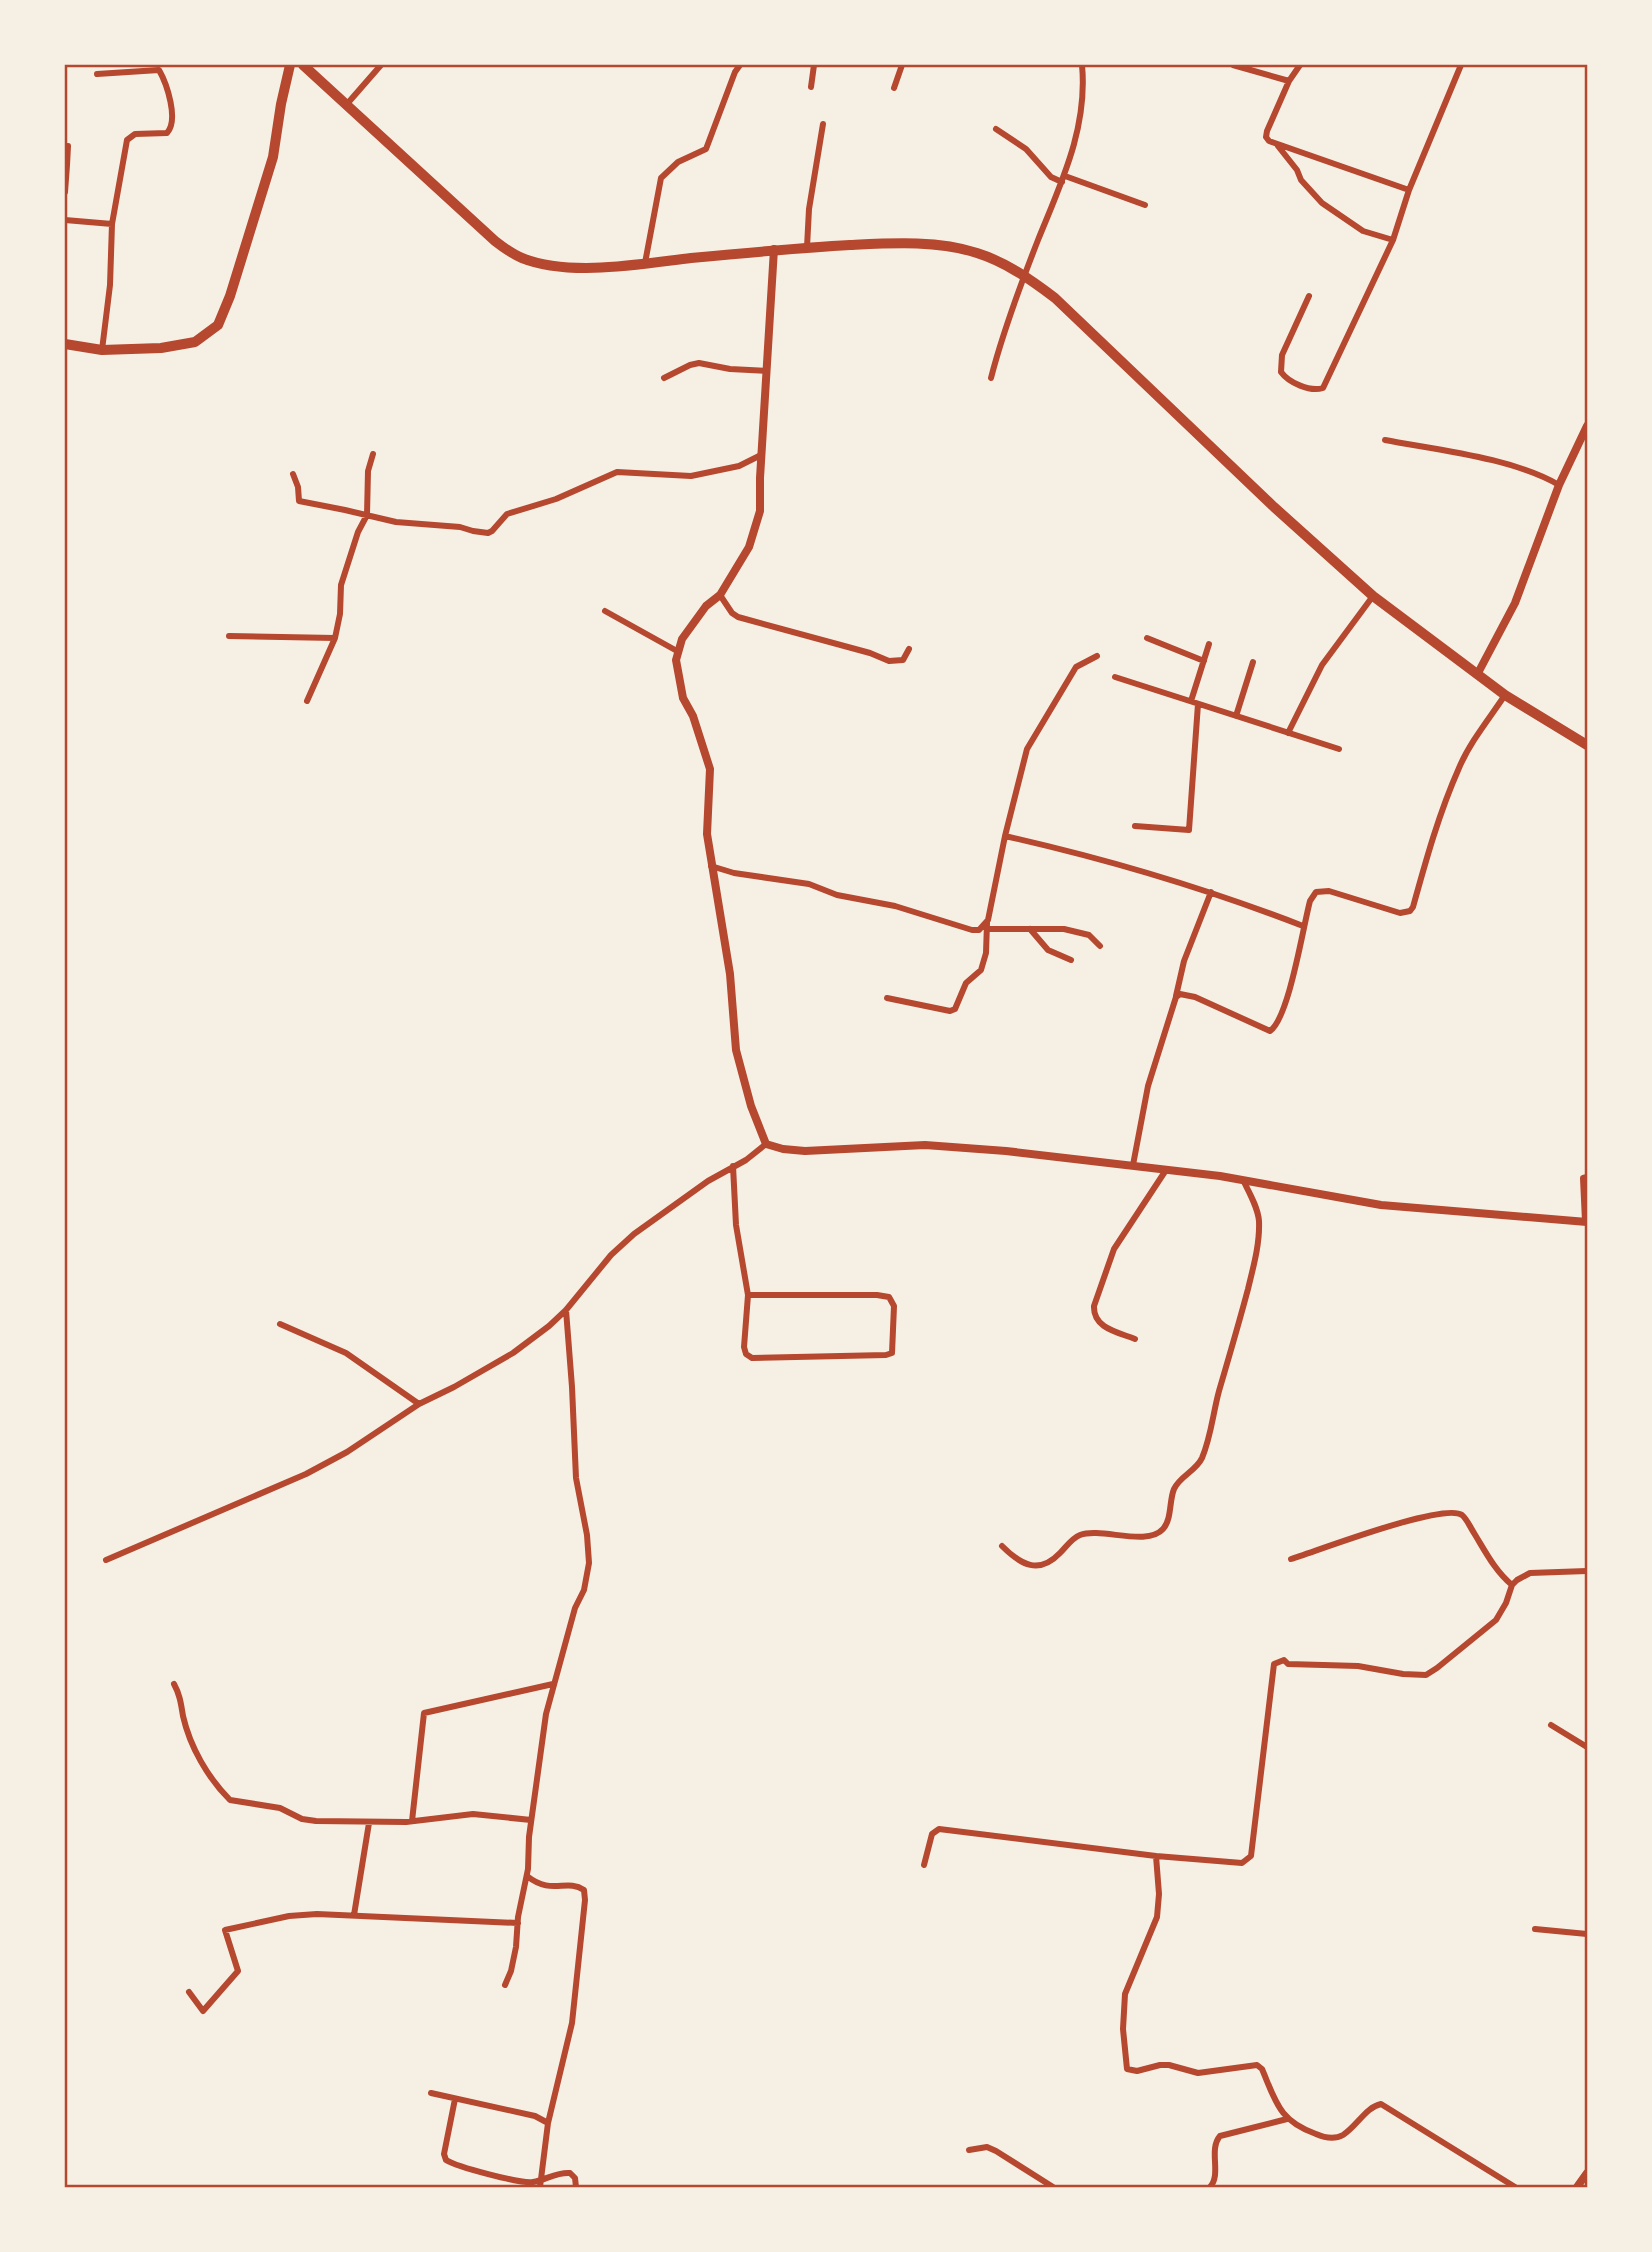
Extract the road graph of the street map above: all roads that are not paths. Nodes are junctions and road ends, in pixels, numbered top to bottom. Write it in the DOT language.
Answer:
graph roads {
  1 [pos="290,65"];
  2 [pos="303,65"];
  3 [pos="382,65"];
  4 [pos="740,65"];
  5 [pos="814,65"];
  6 [pos="902,65"];
  7 [pos="1082,65"];
  8 [pos="1233,65"];
  9 [pos="1300,65"];
  10 [pos="1461,65"];
  11 [pos="158,67"];
  12 [pos="97,74"];
  13 [pos="1289,80"];
  14 [pos="811,87"];
  15 [pos="894,88"];
  16 [pos="347,104"];
  17 [pos="823,124"];
  18 [pos="996,129"];
  19 [pos="1277,145"];
  20 [pos="68,146"];
  21 [pos="66,165"];
  22 [pos="1063,179"];
  23 [pos="1409,190"];
  24 [pos="65,192"];
  25 [pos="1145,205"];
  26 [pos="65,220"];
  27 [pos="113,224"];
  28 [pos="1393,240"];
  29 [pos="807,247"];
  30 [pos="774,249"];
  31 [pos="645,263"];
  32 [pos="1024,275"];
  33 [pos="1309,296"];
  34 [pos="65,344"];
  35 [pos="102,350"];
  36 [pos="767,371"];
  37 [pos="664,378"];
  38 [pos="991,378"];
  39 [pos="1587,426"];
  40 [pos="1385,440"];
  41 [pos="373,454"];
  42 [pos="761,455"];
  43 [pos="293,474"];
  44 [pos="1559,485"];
  45 [pos="367,515"];
  46 [pos="720,595"];
  47 [pos="1373,597"];
  48 [pos="605,611"];
  49 [pos="229,636"];
  50 [pos="335,638"];
  51 [pos="1147,638"];
  52 [pos="1209,644"];
  53 [pos="909,649"];
  54 [pos="677,651"];
  55 [pos="1097,656"];
  56 [pos="1204,661"];
  57 [pos="1253,662"];
  58 [pos="1478,673"];
  59 [pos="1115,677"];
  60 [pos="1505,695"];
  61 [pos="307,701"];
  62 [pos="1194,703"];
  63 [pos="1236,716"];
  64 [pos="1288,733"];
  65 [pos="1587,745"];
  66 [pos="1339,749"];
  67 [pos="1135,826"];
  68 [pos="1005,836"];
  69 [pos="711,866"];
  70 [pos="1211,892"];
  71 [pos="987,926"];
  72 [pos="1303,926"];
  73 [pos="1030,929"];
  74 [pos="1100,946"];
  75 [pos="1071,960"];
  76 [pos="1176,997"];
  77 [pos="887,998"];
  78 [pos="766,1144"];
  79 [pos="1133,1165"];
  80 [pos="733,1166"];
  81 [pos="1166,1170"];
  82 [pos="1587,1177"];
  83 [pos="1244,1182"];
  84 [pos="1586,1221"];
  85 [pos="748,1295"];
  86 [pos="566,1310"];
  87 [pos="280,1324"];
  88 [pos="1135,1339"];
  89 [pos="419,1404"];
  90 [pos="1002,1546"];
  91 [pos="1291,1559"];
  92 [pos="106,1560"];
  93 [pos="1587,1571"];
  94 [pos="1512,1585"];
  95 [pos="174,1684"];
  96 [pos="553,1684"];
  97 [pos="1552,1725"];
  98 [pos="1587,1747"];
  99 [pos="531,1820"];
  100 [pos="412,1821"];
  101 [pos="369,1823"];
  102 [pos="1156,1856"];
  103 [pos="924,1866"];
  104 [pos="527,1876"];
  105 [pos="354,1915"];
  106 [pos="517,1923"];
  107 [pos="1535,1929"];
  108 [pos="1587,1934"];
  109 [pos="505,1984"];
  110 [pos="189,1992"];
  111 [pos="431,2093"];
  112 [pos="455,2099"];
  113 [pos="1287,2119"];
  114 [pos="548,2123"];
  115 [pos="969,2150"];
  116 [pos="1587,2173"];
  117 [pos="540,2183"];
  118 [pos="576,2187"];
  119 [pos="1053,2187"];
  120 [pos="1210,2187"];
  121 [pos="1515,2187"];
  122 [pos="1577,2187"];
  1 -- 35 [label="main road"];
  2 -- 16 [label="main road"];
  3 -- 16 [label="street"];
  4 -- 31 [label="street"];
  5 -- 14 [label="street"];
  6 -- 15 [label="street"];
  7 -- 22 [label="street"];
  8 -- 13 [label="street"];
  9 -- 13 [label="street"];
  10 -- 23 [label="street"];
  11 -- 12 [label="street"];
  11 -- 27 [label="street"];
  13 -- 19 [label="street"];
  16 -- 31 [label="main road"];
  17 -- 29 [label="street"];
  18 -- 22 [label="street"];
  19 -- 23 [label="street"];
  19 -- 28 [label="street"];
  20 -- 21 [label="street"];
  21 -- 24 [label="street"];
  22 -- 25 [label="street"];
  22 -- 32 [label="street"];
  23 -- 28 [label="street"];
  26 -- 27 [label="street"];
  27 -- 35 [label="street"];
  28 -- 33 [label="street"];
  29 -- 30 [label="main road"];
  29 -- 32 [label="main road"];
  30 -- 31 [label="main road"];
  30 -- 36 [label="street"];
  32 -- 38 [label="street"];
  32 -- 47 [label="main road"];
  34 -- 35 [label="main road"];
  36 -- 37 [label="street"];
  36 -- 42 [label="street"];
  39 -- 44 [label="street"];
  40 -- 44 [label="street"];
  41 -- 45 [label="street"];
  42 -- 45 [label="street"];
  42 -- 46 [label="street"];
  43 -- 45 [label="street"];
  44 -- 58 [label="street"];
  45 -- 50 [label="street"];
  46 -- 53 [label="street"];
  46 -- 54 [label="street"];
  47 -- 58 [label="main road"];
  47 -- 64 [label="street"];
  48 -- 54 [label="street"];
  49 -- 50 [label="street"];
  50 -- 61 [label="street"];
  51 -- 56 [label="street"];
  52 -- 56 [label="street"];
  54 -- 69 [label="street"];
  55 -- 68 [label="street"];
  56 -- 62 [label="street"];
  57 -- 63 [label="street"];
  58 -- 60 [label="main road"];
  59 -- 62 [label="street"];
  60 -- 65 [label="main road"];
  60 -- 72 [label="street"];
  62 -- 63 [label="street"];
  62 -- 67 [label="street"];
  63 -- 64 [label="street"];
  64 -- 66 [label="street"];
  68 -- 70 [label="street"];
  68 -- 71 [label="street"];
  69 -- 71 [label="street"];
  69 -- 78 [label="street"];
  70 -- 72 [label="street"];
  70 -- 76 [label="street"];
  71 -- 73 [label="street"];
  71 -- 77 [label="street"];
  72 -- 76 [label="street"];
  73 -- 74 [label="street"];
  73 -- 75 [label="street"];
  76 -- 79 [label="street"];
  78 -- 79 [label="street"];
  78 -- 80 [label="street"];
  79 -- 81 [label="street"];
  80 -- 85 [label="street"];
  80 -- 86 [label="street"];
  81 -- 83 [label="street"];
  81 -- 88 [label="street"];
  82 -- 84 [label="street"];
  83 -- 84 [label="street"];
  83 -- 90 [label="street"];
  85 -- 85 [label="street"];
  86 -- 89 [label="street"];
  86 -- 96 [label="street"];
  87 -- 89 [label="street"];
  89 -- 92 [label="street"];
  91 -- 94 [label="street"];
  93 -- 94 [label="street"];
  94 -- 102 [label="street"];
  95 -- 101 [label="street"];
  96 -- 99 [label="street"];
  96 -- 100 [label="street"];
  97 -- 98 [label="street"];
  99 -- 100 [label="street"];
  99 -- 104 [label="street"];
  100 -- 101 [label="street"];
  101 -- 105 [label="street"];
  102 -- 103 [label="street"];
  102 -- 113 [label="street"];
  104 -- 106 [label="street"];
  104 -- 114 [label="street"];
  105 -- 106 [label="street"];
  105 -- 110 [label="street"];
  106 -- 109 [label="street"];
  107 -- 108 [label="street"];
  111 -- 112 [label="street"];
  112 -- 114 [label="street"];
  112 -- 117 [label="street"];
  113 -- 120 [label="street"];
  113 -- 121 [label="street"];
  114 -- 117 [label="street"];
  115 -- 119 [label="street"];
  116 -- 122 [label="street"];
  117 -- 118 [label="street"];
}
